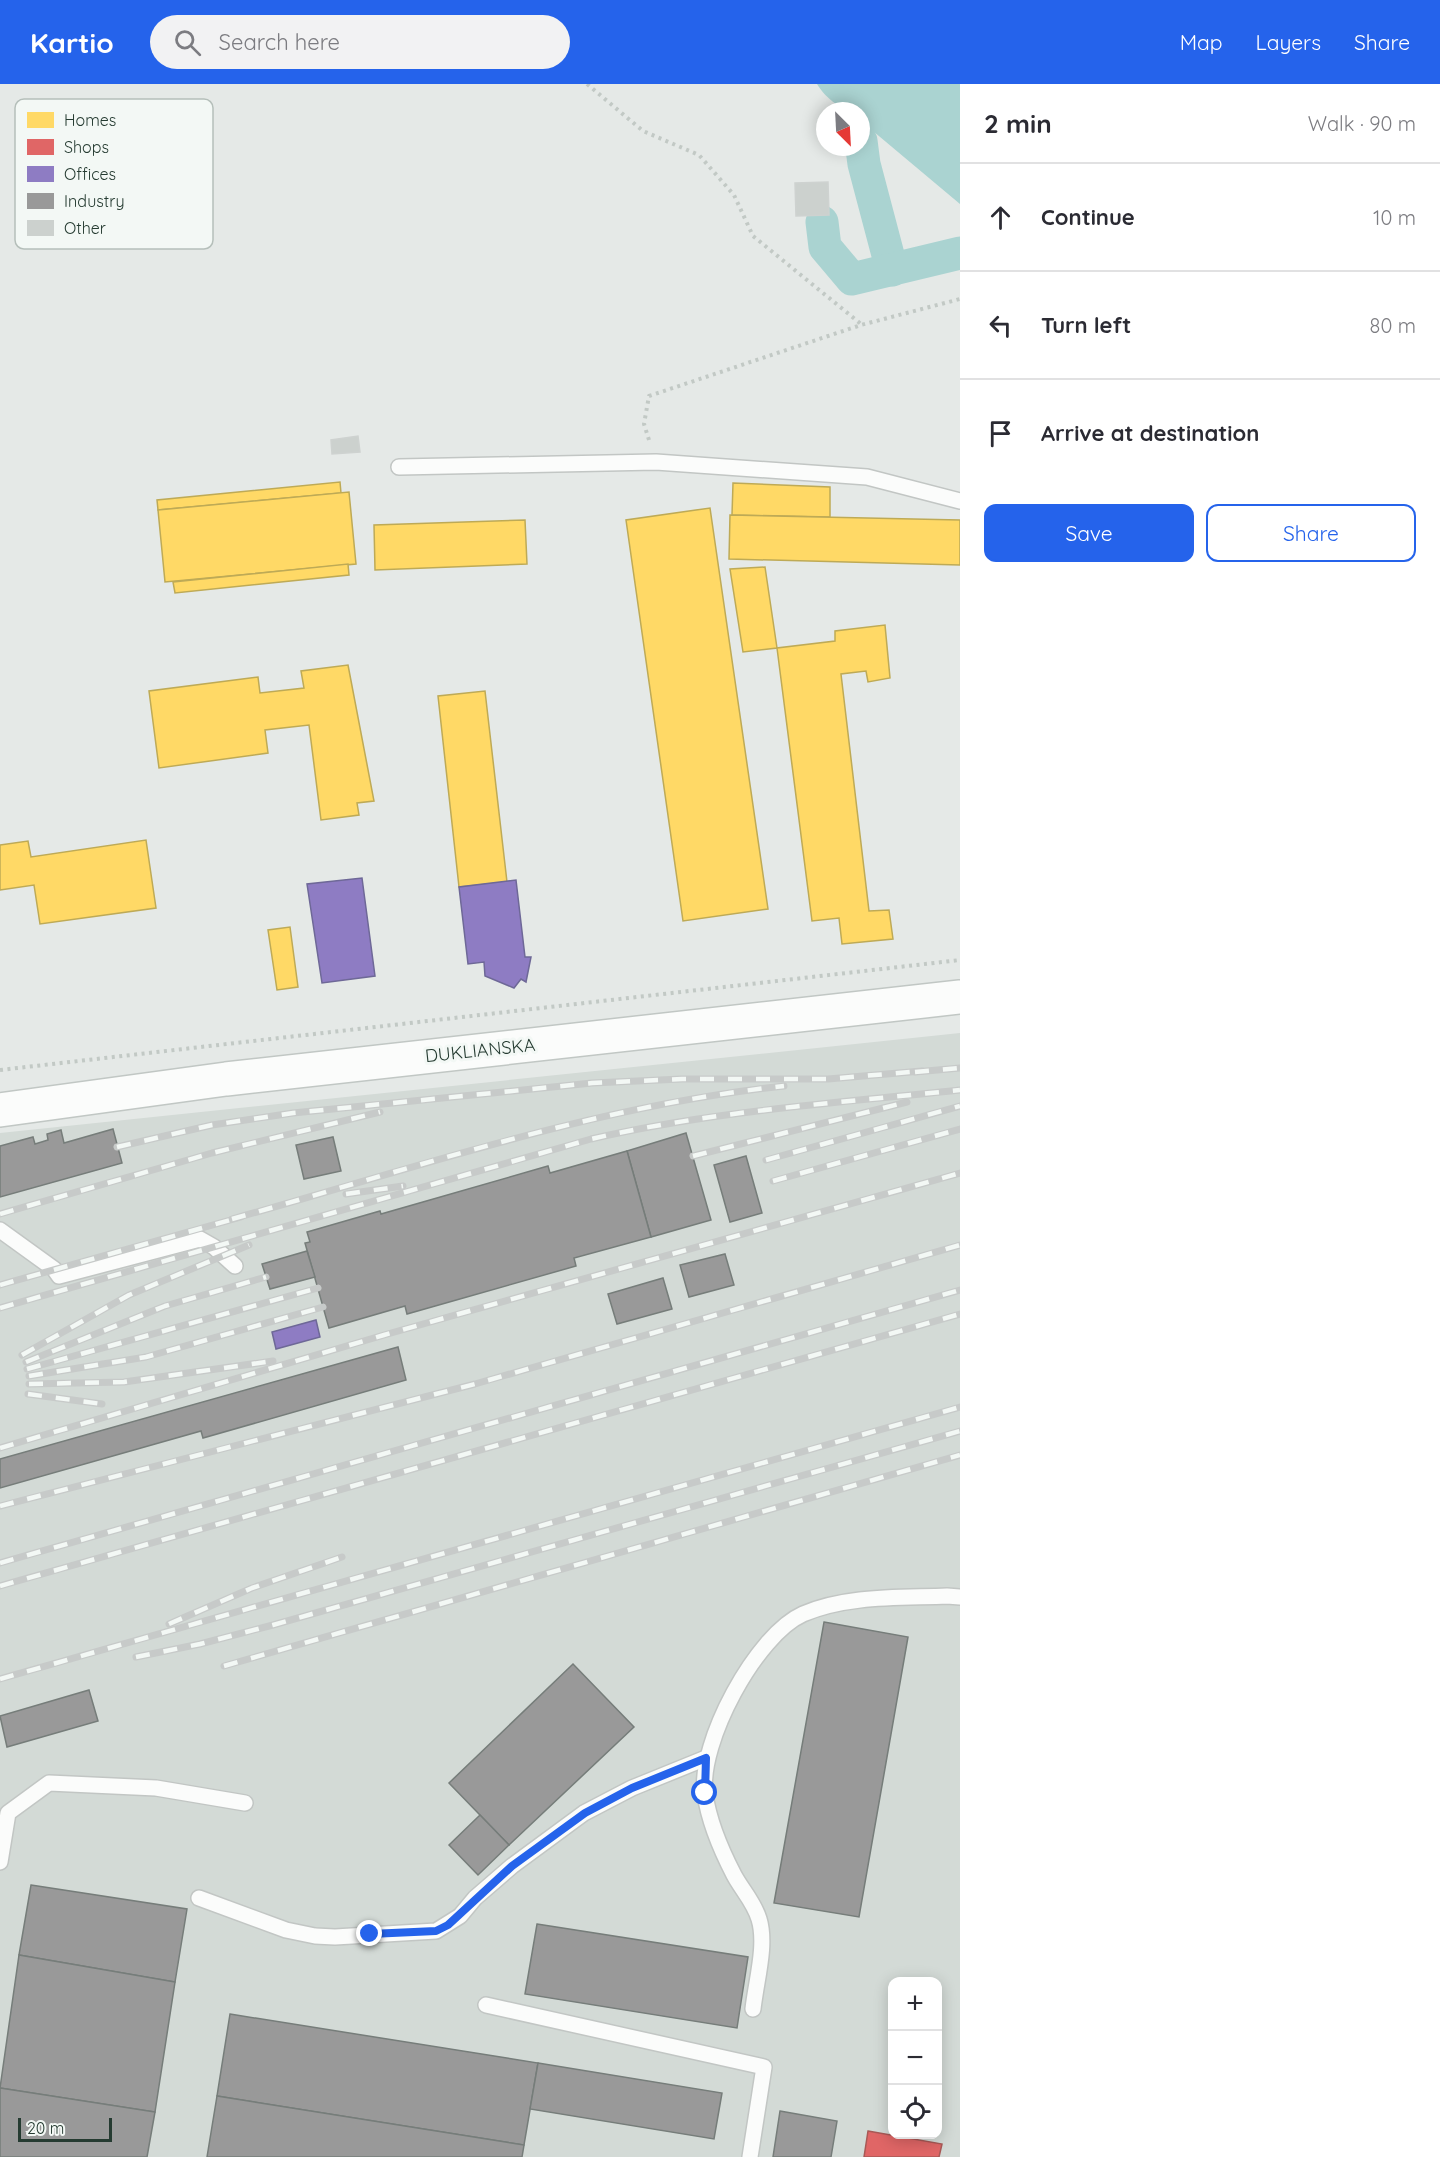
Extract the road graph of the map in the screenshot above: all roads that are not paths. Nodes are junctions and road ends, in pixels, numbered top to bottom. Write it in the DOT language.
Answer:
graph roads {
  1 [pos="399,467"];
  2 [pos="960,501"];
  3 [pos="960,997"];
  4 [pos="0,1110"];
  5 [pos="0,1230"];
  6 [pos="236,1266"];
  7 [pos="960,1597"];
  8 [pos="706,1758"];
  9 [pos="245,1803"];
  10 [pos="0,1862"];
  11 [pos="199,1898"];
  12 [pos="486,2005"];
  13 [pos="753,2009"];
  14 [pos="750,2157"];
  1 -- 2 [label="lane"];
  3 -- 4 [label="street, DUKLIANSKA"];
  5 -- 6 [label="lane"];
  7 -- 8 [label="lane"];
  8 -- 11 [label="lane"];
  8 -- 13 [label="lane"];
  9 -- 10 [label="lane"];
  12 -- 14 [label="lane"];
}
